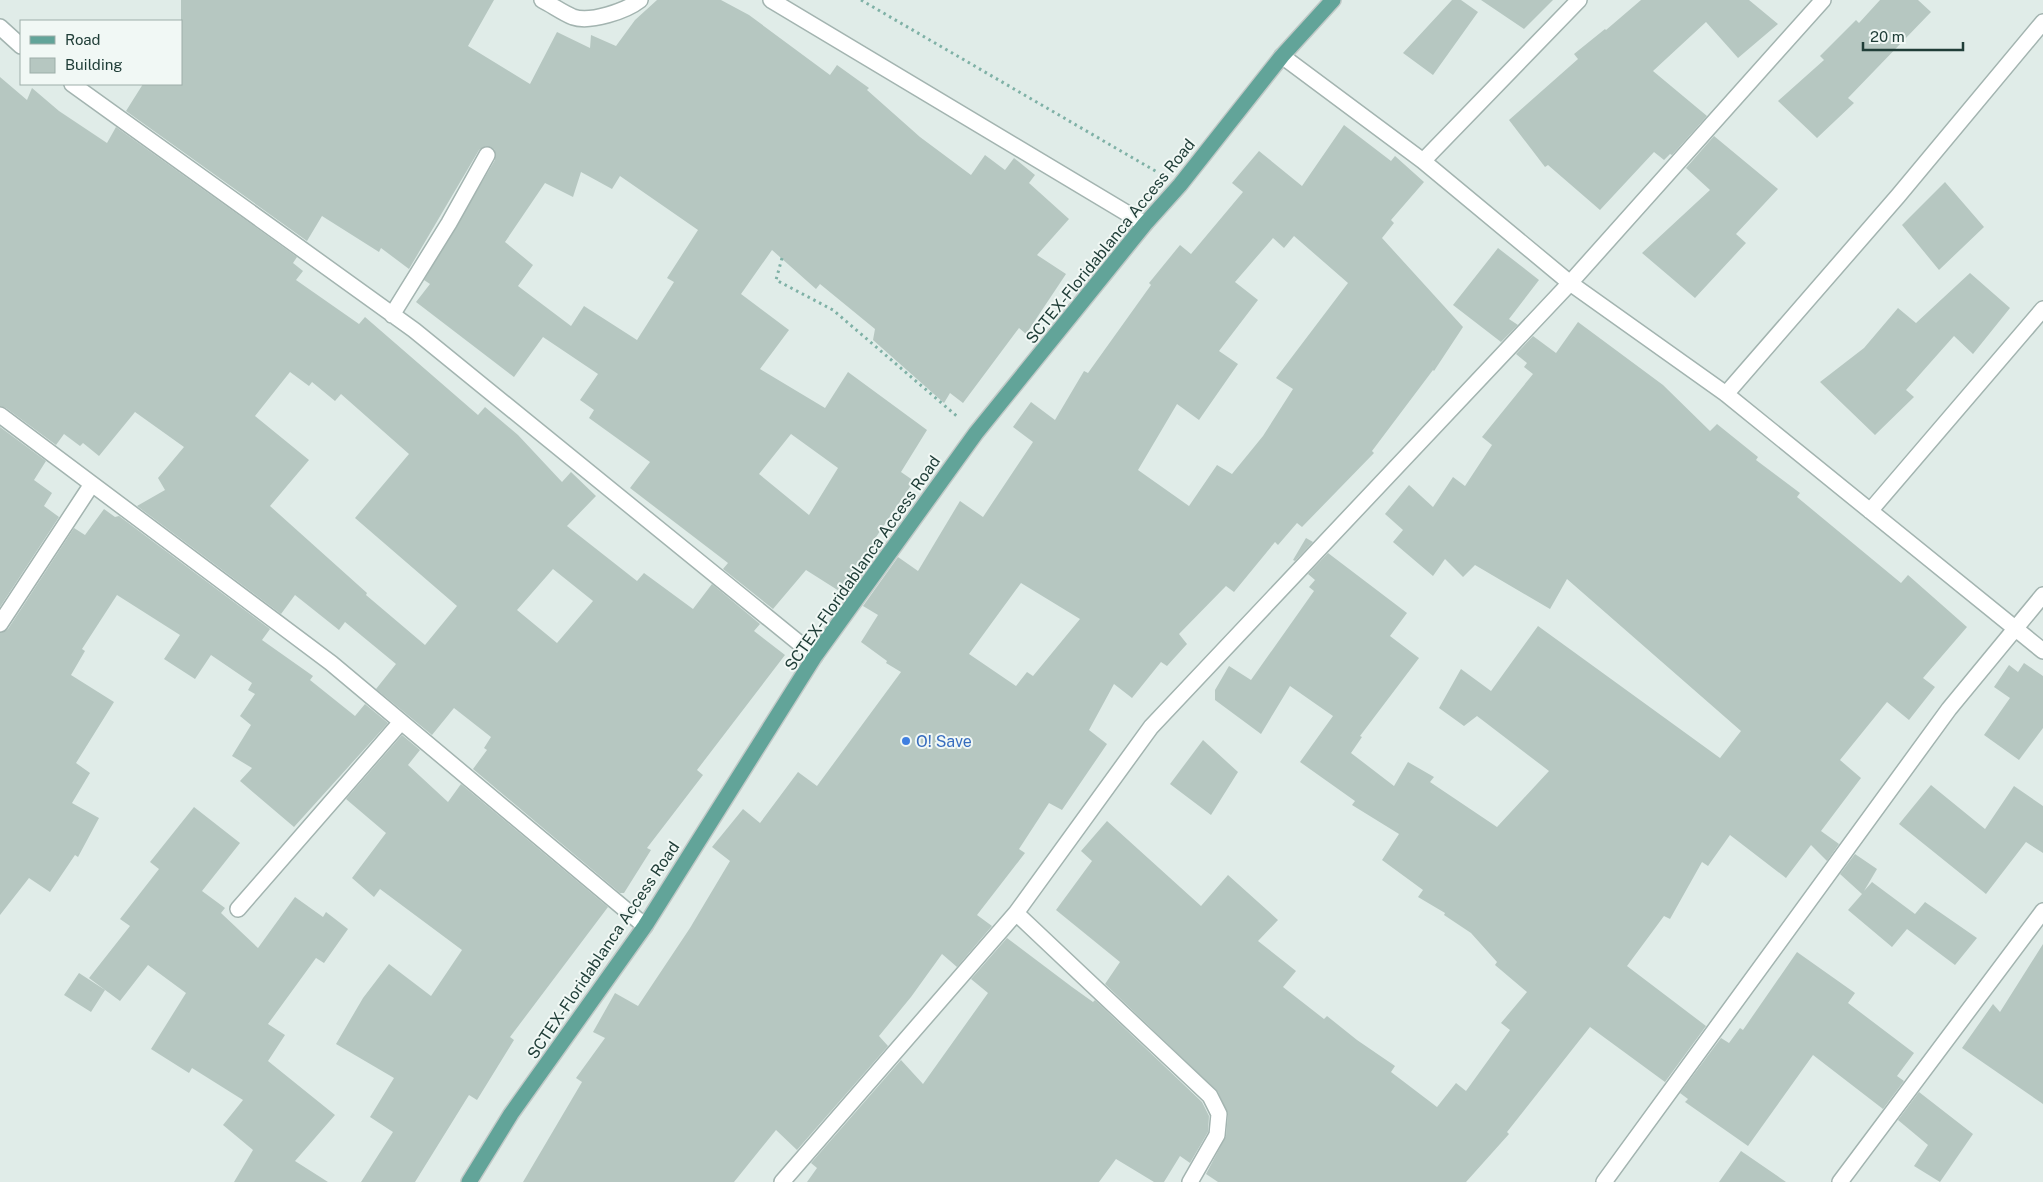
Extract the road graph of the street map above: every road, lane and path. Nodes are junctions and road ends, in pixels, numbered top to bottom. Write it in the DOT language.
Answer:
graph roads {
  1 [pos="542,0"];
  2 [pos="640,0"];
  3 [pos="770,0"];
  4 [pos="861,0"];
  5 [pos="1333,0"];
  6 [pos="1579,0"];
  7 [pos="1823,0"];
  8 [pos="2043,22"];
  9 [pos="0,27"];
  10 [pos="20,45"];
  11 [pos="1282,56"];
  12 [pos="73,85"];
  13 [pos="487,155"];
  14 [pos="1423,162"];
  15 [pos="1180,185"];
  16 [pos="1145,224"];
  17 [pos="782,258"];
  18 [pos="1570,282"];
  19 [pos="2043,309"];
  20 [pos="392,314"];
  21 [pos="1726,394"];
  22 [pos="0,415"];
  23 [pos="976,432"];
  24 [pos="92,484"];
  25 [pos="1870,511"];
  26 [pos="2043,595"];
  27 [pos="0,624"];
  28 [pos="2016,630"];
  29 [pos="2043,651"];
  30 [pos="815,656"];
  31 [pos="401,722"];
  32 [pos="238,909"];
  33 [pos="2043,911"];
  34 [pos="1016,912"];
  35 [pos="645,926"];
  36 [pos="469,1182"];
  37 [pos="782,1182"];
  38 [pos="1190,1182"];
  39 [pos="1604,1182"];
  40 [pos="1840,1182"];
  1 -- 2 [label="street"];
  3 -- 16 [label="street"];
  4 -- 15 [label="path"];
  5 -- 11 [label="main road, SCTEX-Floridablanca Access Road"];
  6 -- 14 [label="street"];
  7 -- 18 [label="street"];
  8 -- 21 [label="street"];
  9 -- 10 [label="street"];
  11 -- 14 [label="street"];
  11 -- 15 [label="main road, SCTEX-Floridablanca Access Road"];
  12 -- 20 [label="street"];
  13 -- 20 [label="street"];
  14 -- 18 [label="street"];
  15 -- 16 [label="main road, SCTEX-Floridablanca Access Road"];
  16 -- 23 [label="main road, SCTEX-Floridablanca Access Road"];
  17 -- 23 [label="path"];
  18 -- 21 [label="street"];
  18 -- 34 [label="street"];
  19 -- 25 [label="street"];
  20 -- 30 [label="street"];
  21 -- 25 [label="street"];
  22 -- 24 [label="street"];
  23 -- 30 [label="main road, SCTEX-Floridablanca Access Road"];
  24 -- 27 [label="street"];
  24 -- 31 [label="street"];
  25 -- 28 [label="street"];
  26 -- 28 [label="street"];
  28 -- 29 [label="street"];
  28 -- 39 [label="street"];
  30 -- 35 [label="main road, SCTEX-Floridablanca Access Road"];
  31 -- 32 [label="street"];
  31 -- 35 [label="street"];
  33 -- 40 [label="street"];
  34 -- 37 [label="street"];
  34 -- 38 [label="street"];
  35 -- 36 [label="main road, SCTEX-Floridablanca Access Road"];
}
